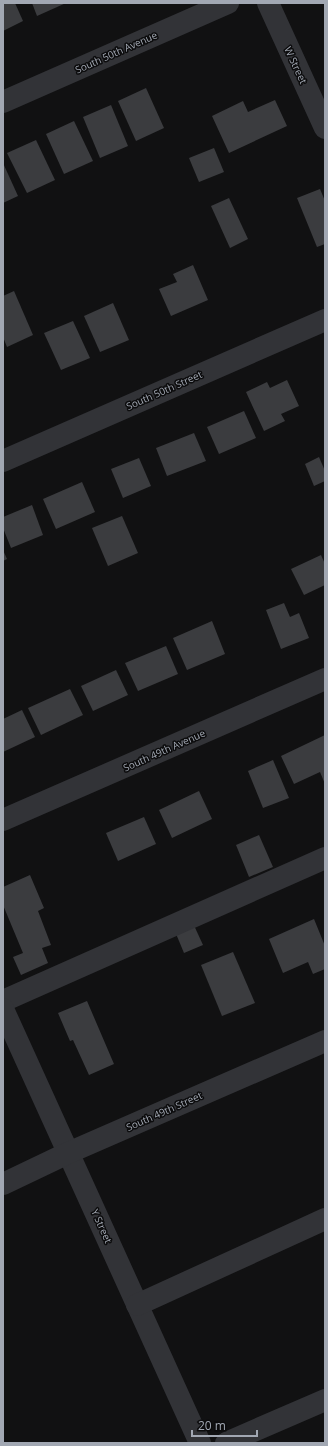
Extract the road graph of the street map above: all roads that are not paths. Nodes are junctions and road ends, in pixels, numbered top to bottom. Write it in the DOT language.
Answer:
graph roads {
  1 [pos="228,3"];
  2 [pos="268,3"];
  3 [pos="3,102"];
  4 [pos="325,128"];
  5 [pos="325,320"];
  6 [pos="3,461"];
  7 [pos="325,679"];
  8 [pos="3,820"];
  9 [pos="325,858"];
  10 [pos="3,1001"];
  11 [pos="3,1010"];
  12 [pos="325,1040"];
  13 [pos="68,1153"];
  14 [pos="3,1184"];
  15 [pos="325,1219"];
  16 [pos="137,1305"];
  17 [pos="325,1400"];
  18 [pos="200,1443"];
  19 [pos="226,1443"];
  1 -- 3 [label="street, South 50th Avenue"];
  2 -- 4 [label="street, W Street"];
  5 -- 6 [label="street, South 50th Street"];
  7 -- 8 [label="street, South 49th Avenue"];
  9 -- 10 [label="street"];
  11 -- 13 [label="street, Y Street"];
  12 -- 13 [label="street, South 49th Street"];
  13 -- 14 [label="street, South 49th Street"];
  13 -- 16 [label="street, Y Street"];
  15 -- 16 [label="street"];
  16 -- 18 [label="street, Y Street"];
  17 -- 19 [label="street"];
}
